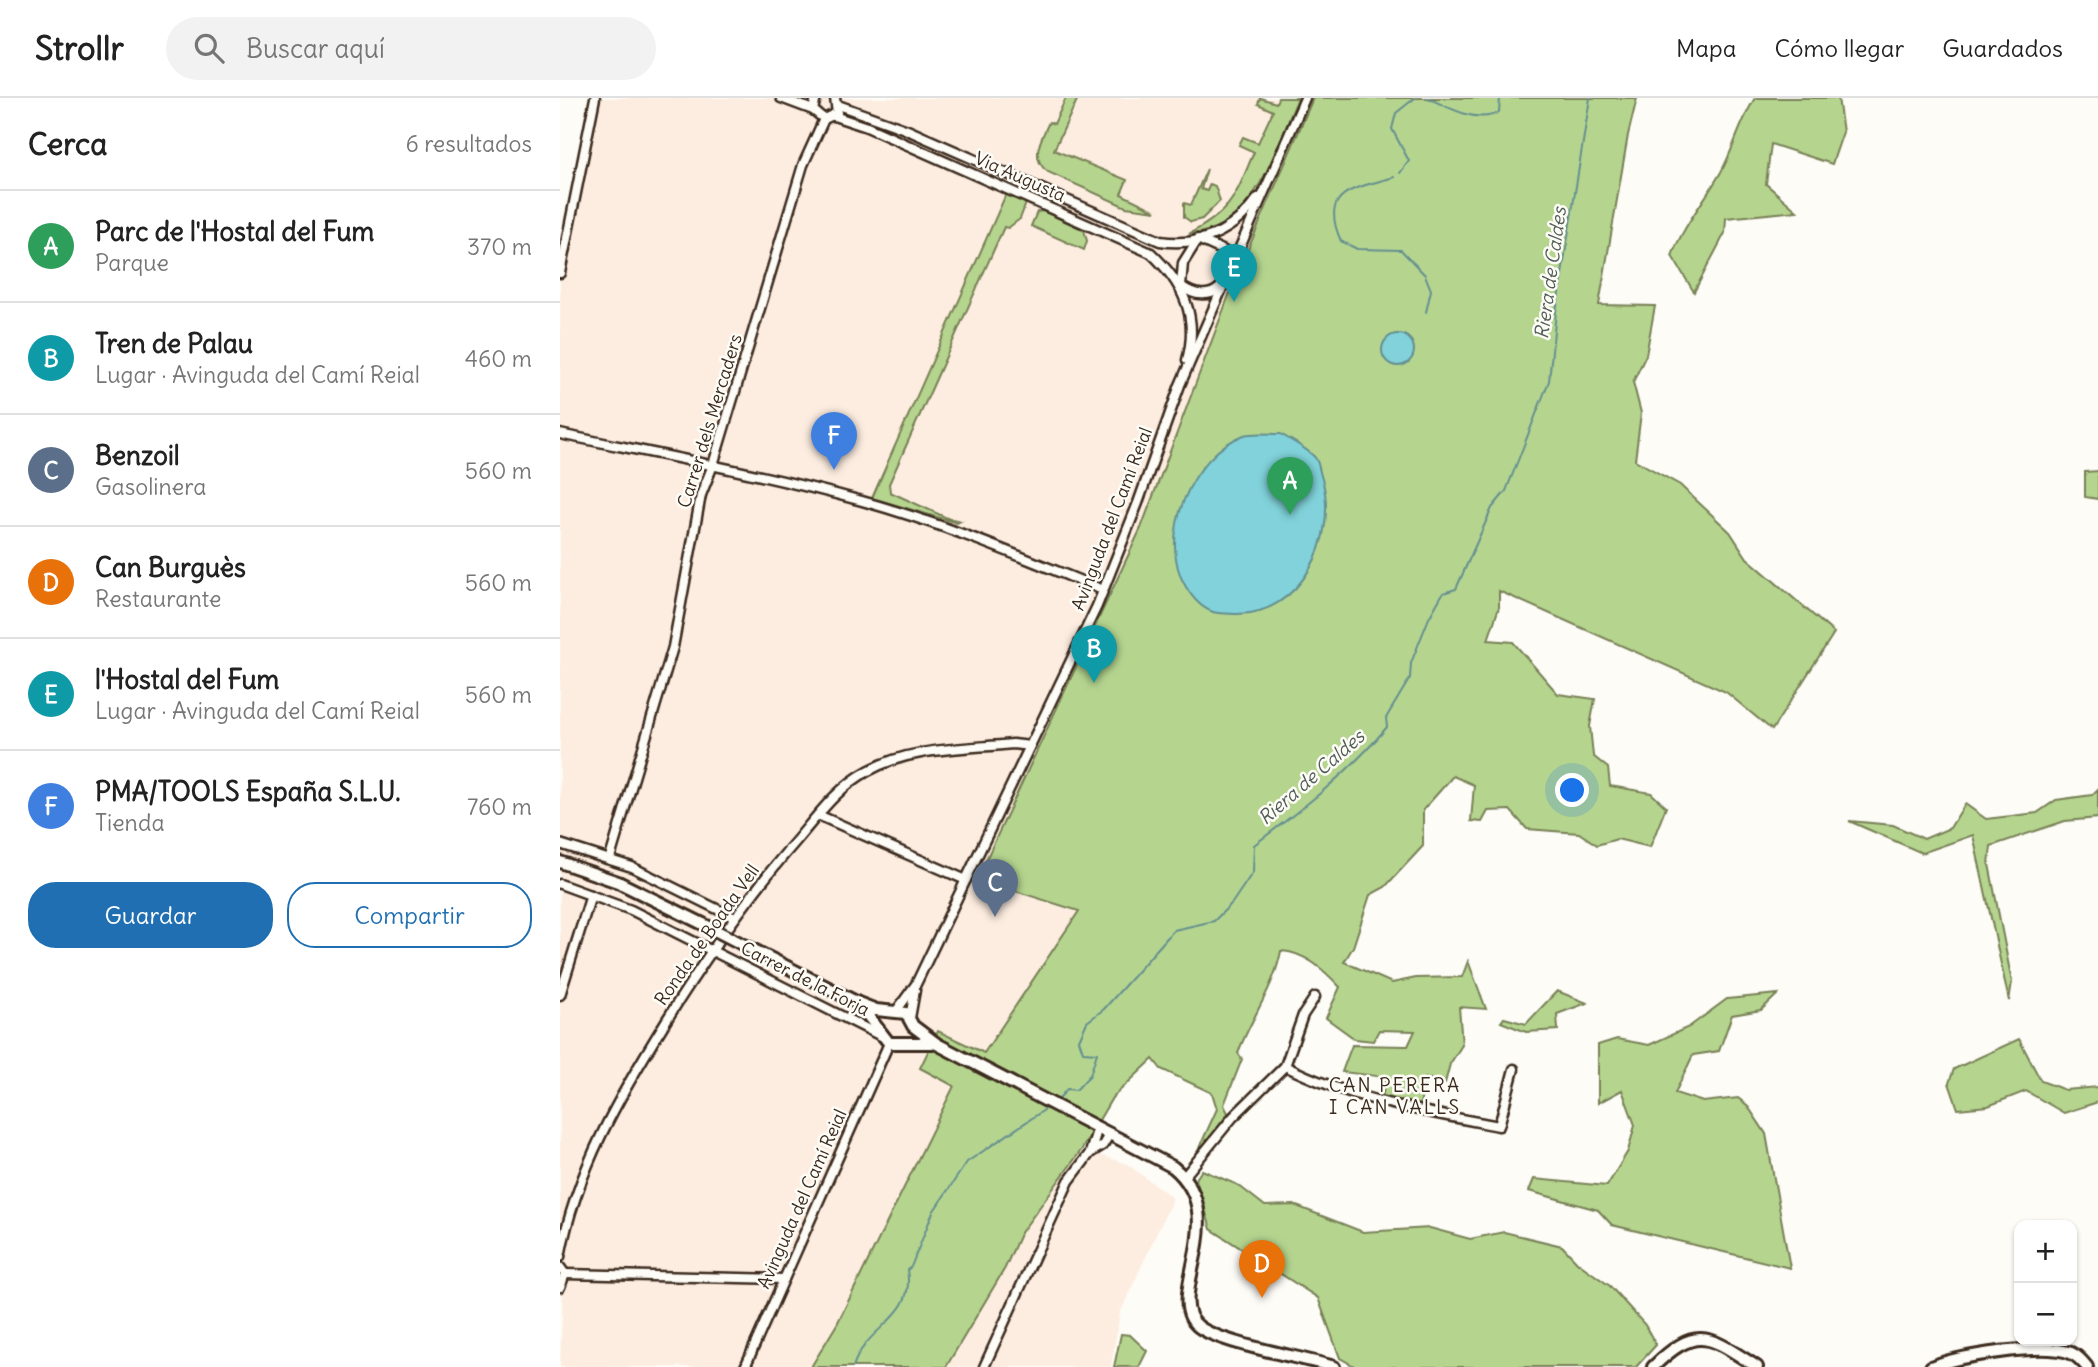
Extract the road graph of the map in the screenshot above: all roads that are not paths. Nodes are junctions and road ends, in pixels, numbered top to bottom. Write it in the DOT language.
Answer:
graph roads {
  1 [pos="595,98"];
  2 [pos="781,98"];
  3 [pos="815,98"];
  4 [pos="1305,98"];
  5 [pos="837,101"];
  6 [pos="813,110"];
  7 [pos="834,116"];
  8 [pos="824,119"];
  9 [pos="1268,184"];
  10 [pos="1198,239"];
  11 [pos="560,274"];
  12 [pos="1228,277"];
  13 [pos="1181,286"];
  14 [pos="1180,385"];
  15 [pos="560,434"];
  16 [pos="713,466"];
  17 [pos="1103,590"];
  18 [pos="1030,746"];
  19 [pos="818,815"];
  20 [pos="560,844"];
  21 [pos="610,858"];
  22 [pos="560,862"];
  23 [pos="560,870"];
  24 [pos="966,880"];
  25 [pos="560,884"];
  26 [pos="642,894"];
  27 [pos="591,895"];
  28 [pos="733,917"];
  29 [pos="711,949"];
  30 [pos="916,984"];
  31 [pos="560,995"];
  32 [pos="1315,997"];
  33 [pos="858,1003"];
  34 [pos="893,1010"];
  35 [pos="911,1022"];
  36 [pos="883,1035"];
  37 [pos="904,1042"];
  38 [pos="937,1044"];
  39 [pos="1285,1066"];
  40 [pos="1514,1069"];
  41 [pos="1098,1127"];
  42 [pos="1110,1133"];
  43 [pos="1131,1144"];
  44 [pos="1102,1146"];
  45 [pos="1090,1153"];
  46 [pos="1184,1177"];
  47 [pos="560,1257"];
  48 [pos="561,1277"];
  49 [pos="784,1279"];
  50 [pos="745,1367"];
  51 [pos="984,1367"];
  52 [pos="1334,1367"];
  53 [pos="1653,1367"];
  54 [pos="1758,1367"];
  55 [pos="1931,1367"];
  56 [pos="2087,1367"];
  1 -- 11 [label="street"];
  2 -- 6 [label="street"];
  3 -- 6 [label="street"];
  4 -- 9 [label="street, Avinguda del Camí Reial"];
  5 -- 7 [label="street"];
  5 -- 10 [label="street, Via Augusta"];
  6 -- 8 [label="street"];
  7 -- 8 [label="street"];
  7 -- 13 [label="street, Via Augusta"];
  8 -- 16 [label="street, Carrer dels Mercaders"];
  9 -- 10 [label="street, Via Augusta"];
  9 -- 12 [label="street, Avinguda del Camí Reial"];
  10 -- 12 [label="street"];
  10 -- 13 [label="street, Via Augusta"];
  12 -- 13 [label="street"];
  12 -- 14 [label="street, Avinguda del Camí Reial"];
  13 -- 14 [label="street, Via Augusta"];
  14 -- 17 [label="street, Avinguda del Camí Reial"];
  15 -- 16 [label="street"];
  16 -- 17 [label="street"];
  16 -- 21 [label="street, Carrer dels Mercaders"];
  17 -- 18 [label="street, Avinguda del Camí Reial"];
  18 -- 19 [label="street, Ronda de Boada Vell"];
  18 -- 24 [label="street, Avinguda del Camí Reial"];
  19 -- 24 [label="street"];
  19 -- 28 [label="street, Ronda de Boada Vell"];
  20 -- 21 [label="street"];
  21 -- 28 [label="street"];
  22 -- 26 [label="main road"];
  23 -- 26 [label="main road"];
  24 -- 30 [label="street, Avinguda del Camí Reial"];
  25 -- 27 [label="street, Carrer de la Forja"];
  26 -- 33 [label="main road, bridge"];
  27 -- 29 [label="street, Carrer de la Forja"];
  27 -- 31 [label="street"];
  28 -- 29 [label="street, Ronda de Boada Vell"];
  29 -- 36 [label="street, Carrer de la Forja"];
  29 -- 47 [label="street, Ronda de Boada Vell"];
  30 -- 34 [label="street, Avinguda del Camí Reial"];
  30 -- 35 [label="street, Avinguda del Camí Reial"];
  32 -- 39 [label="street"];
  33 -- 34 [label="main road"];
  33 -- 36 [label="main road"];
  34 -- 35 [label="main road"];
  34 -- 36 [label="main road"];
  35 -- 37 [label="main road"];
  35 -- 38 [label="main road"];
  36 -- 37 [label="main road"];
  36 -- 49 [label="street, Avinguda del Camí Reial"];
  37 -- 38 [label="main road"];
  38 -- 41 [label="main road"];
  39 -- 40 [label="street"];
  39 -- 46 [label="street"];
  41 -- 42 [label="main road"];
  41 -- 45 [label="street"];
  42 -- 43 [label="main road"];
  42 -- 44 [label="street"];
  43 -- 44 [label="street"];
  43 -- 46 [label="main road"];
  44 -- 45 [label="street"];
  45 -- 51 [label="street"];
  46 -- 52 [label="main road"];
  48 -- 49 [label="street"];
  49 -- 50 [label="street, Avinguda del Camí Reial"];
  53 -- 54 [label="main road"];
  55 -- 56 [label="main road"];
}
